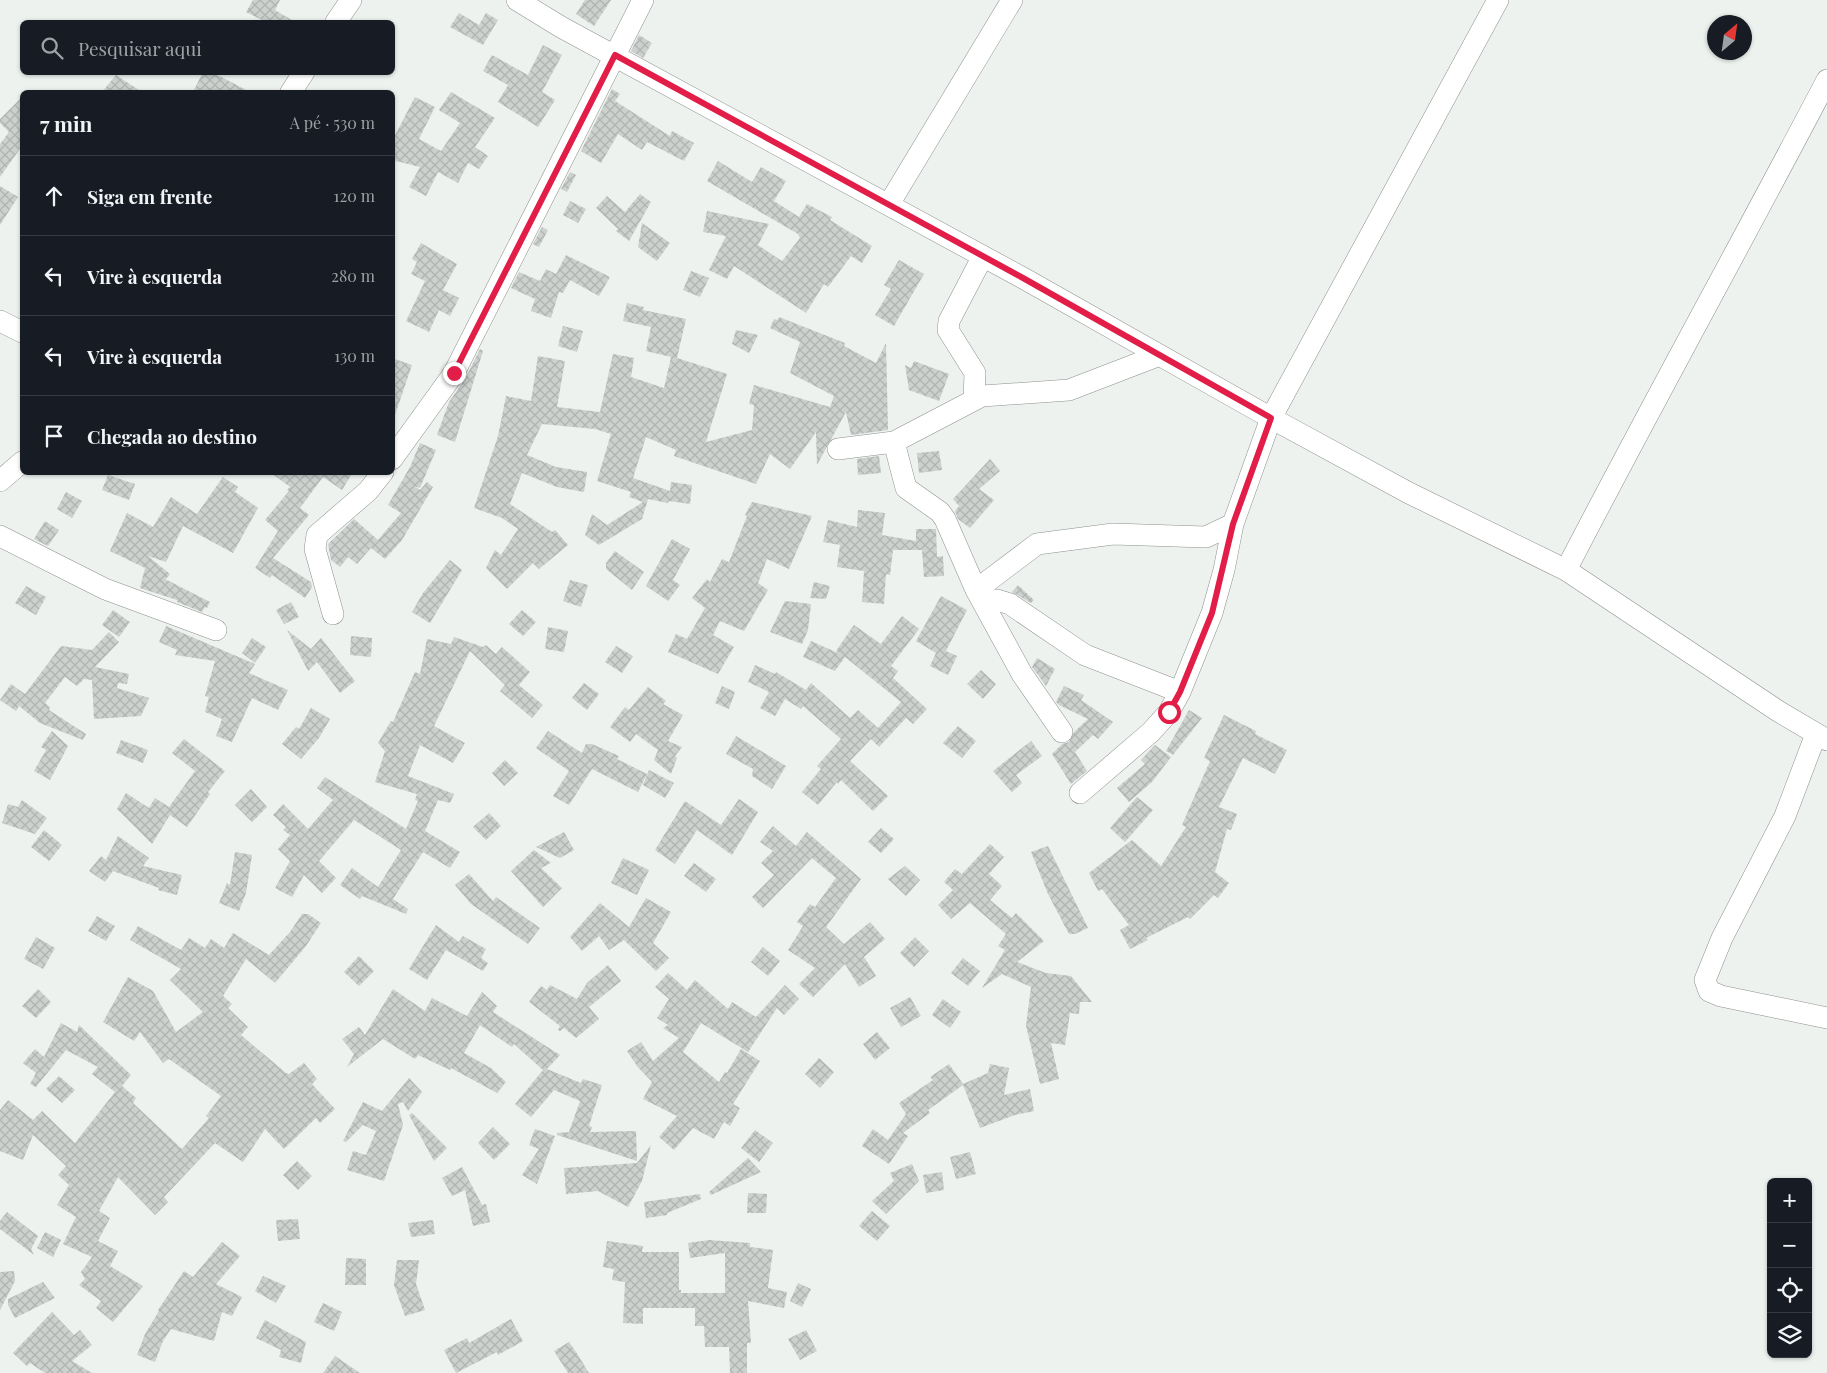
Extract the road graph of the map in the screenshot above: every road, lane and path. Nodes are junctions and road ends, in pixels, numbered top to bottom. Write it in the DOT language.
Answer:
graph roads {
  1 [pos="351,0"];
  2 [pos="517,0"];
  3 [pos="643,0"];
  4 [pos="1012,0"];
  5 [pos="1498,0"];
  6 [pos="337,20"];
  7 [pos="615,55"];
  8 [pos="302,75"];
  9 [pos="1827,80"];
  10 [pos="292,90"];
  11 [pos="888,204"];
  12 [pos="983,256"];
  13 [pos="0,321"];
  14 [pos="20,331"];
  15 [pos="1160,355"];
  16 [pos="974,400"];
  17 [pos="1271,418"];
  18 [pos="894,442"];
  19 [pos="838,449"];
  20 [pos="395,455"];
  21 [pos="20,464"];
  22 [pos="381,475"];
  23 [pos="0,481"];
  24 [pos="1233,524"];
  25 [pos="0,536"];
  26 [pos="1566,570"];
  27 [pos="980,596"];
  28 [pos="333,614"];
  29 [pos="216,630"];
  30 [pos="1180,692"];
  31 [pos="1062,732"];
  32 [pos="1822,737"];
  33 [pos="1080,793"];
  34 [pos="1827,1018"];
  1 -- 6 [label="street"];
  2 -- 7 [label="street"];
  3 -- 7 [label="street"];
  4 -- 11 [label="street"];
  5 -- 17 [label="street"];
  7 -- 11 [label="street"];
  7 -- 20 [label="street"];
  8 -- 10 [label="street"];
  9 -- 26 [label="street"];
  11 -- 12 [label="street"];
  12 -- 15 [label="street"];
  12 -- 16 [label="street"];
  13 -- 14 [label="street"];
  15 -- 16 [label="street"];
  15 -- 17 [label="street"];
  16 -- 18 [label="street"];
  17 -- 24 [label="street"];
  17 -- 26 [label="street"];
  18 -- 19 [label="street"];
  18 -- 27 [label="street"];
  21 -- 23 [label="street"];
  22 -- 28 [label="street"];
  24 -- 27 [label="street"];
  24 -- 30 [label="street"];
  25 -- 29 [label="street"];
  26 -- 32 [label="street"];
  27 -- 30 [label="street"];
  27 -- 31 [label="street"];
  30 -- 33 [label="street"];
  32 -- 34 [label="street"];
}
